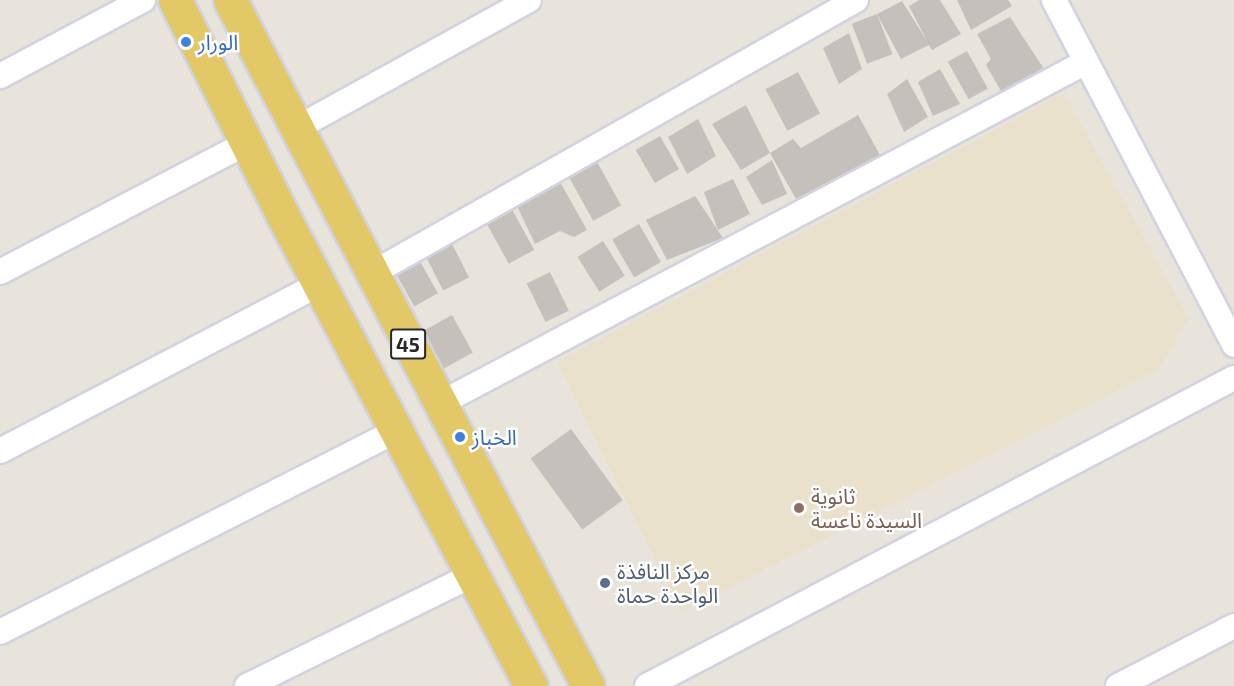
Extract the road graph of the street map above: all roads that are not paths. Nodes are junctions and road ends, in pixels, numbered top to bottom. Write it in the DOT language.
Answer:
graph roads {
  1 [pos="143,0"];
  2 [pos="176,0"];
  3 [pos="230,0"];
  4 [pos="529,0"];
  5 [pos="856,0"];
  6 [pos="1054,0"];
  7 [pos="1086,62"];
  8 [pos="0,76"];
  9 [pos="297,128"];
  10 [pos="247,143"];
  11 [pos="0,272"];
  12 [pos="371,274"];
  13 [pos="320,284"];
  14 [pos="407,341"];
  15 [pos="1234,345"];
  16 [pos="365,370"];
  17 [pos="1234,378"];
  18 [pos="440,404"];
  19 [pos="397,431"];
  20 [pos="0,451"];
  21 [pos="473,575"];
  22 [pos="1234,626"];
  23 [pos="0,632"];
  24 [pos="247,686"];
  25 [pos="531,686"];
  26 [pos="588,686"];
  27 [pos="647,686"];
  28 [pos="1118,686"];
  1 -- 8 [label="street"];
  2 -- 10 [label="main road, 45"];
  3 -- 9 [label="main road, 45"];
  4 -- 9 [label="street"];
  5 -- 12 [label="street"];
  6 -- 7 [label="street"];
  7 -- 15 [label="street"];
  7 -- 18 [label="street"];
  9 -- 12 [label="main road, 45"];
  10 -- 11 [label="street"];
  10 -- 13 [label="main road, 45"];
  12 -- 14 [label="main road, 45"];
  13 -- 16 [label="main road, 45"];
  13 -- 20 [label="street"];
  14 -- 16 [label="main road"];
  14 -- 18 [label="main road, 45"];
  16 -- 19 [label="main road, 45"];
  17 -- 27 [label="street"];
  18 -- 26 [label="main road, 45"];
  19 -- 21 [label="main road, 45"];
  19 -- 23 [label="street"];
  21 -- 24 [label="street"];
  21 -- 25 [label="main road, 45"];
  22 -- 28 [label="street"];
}
